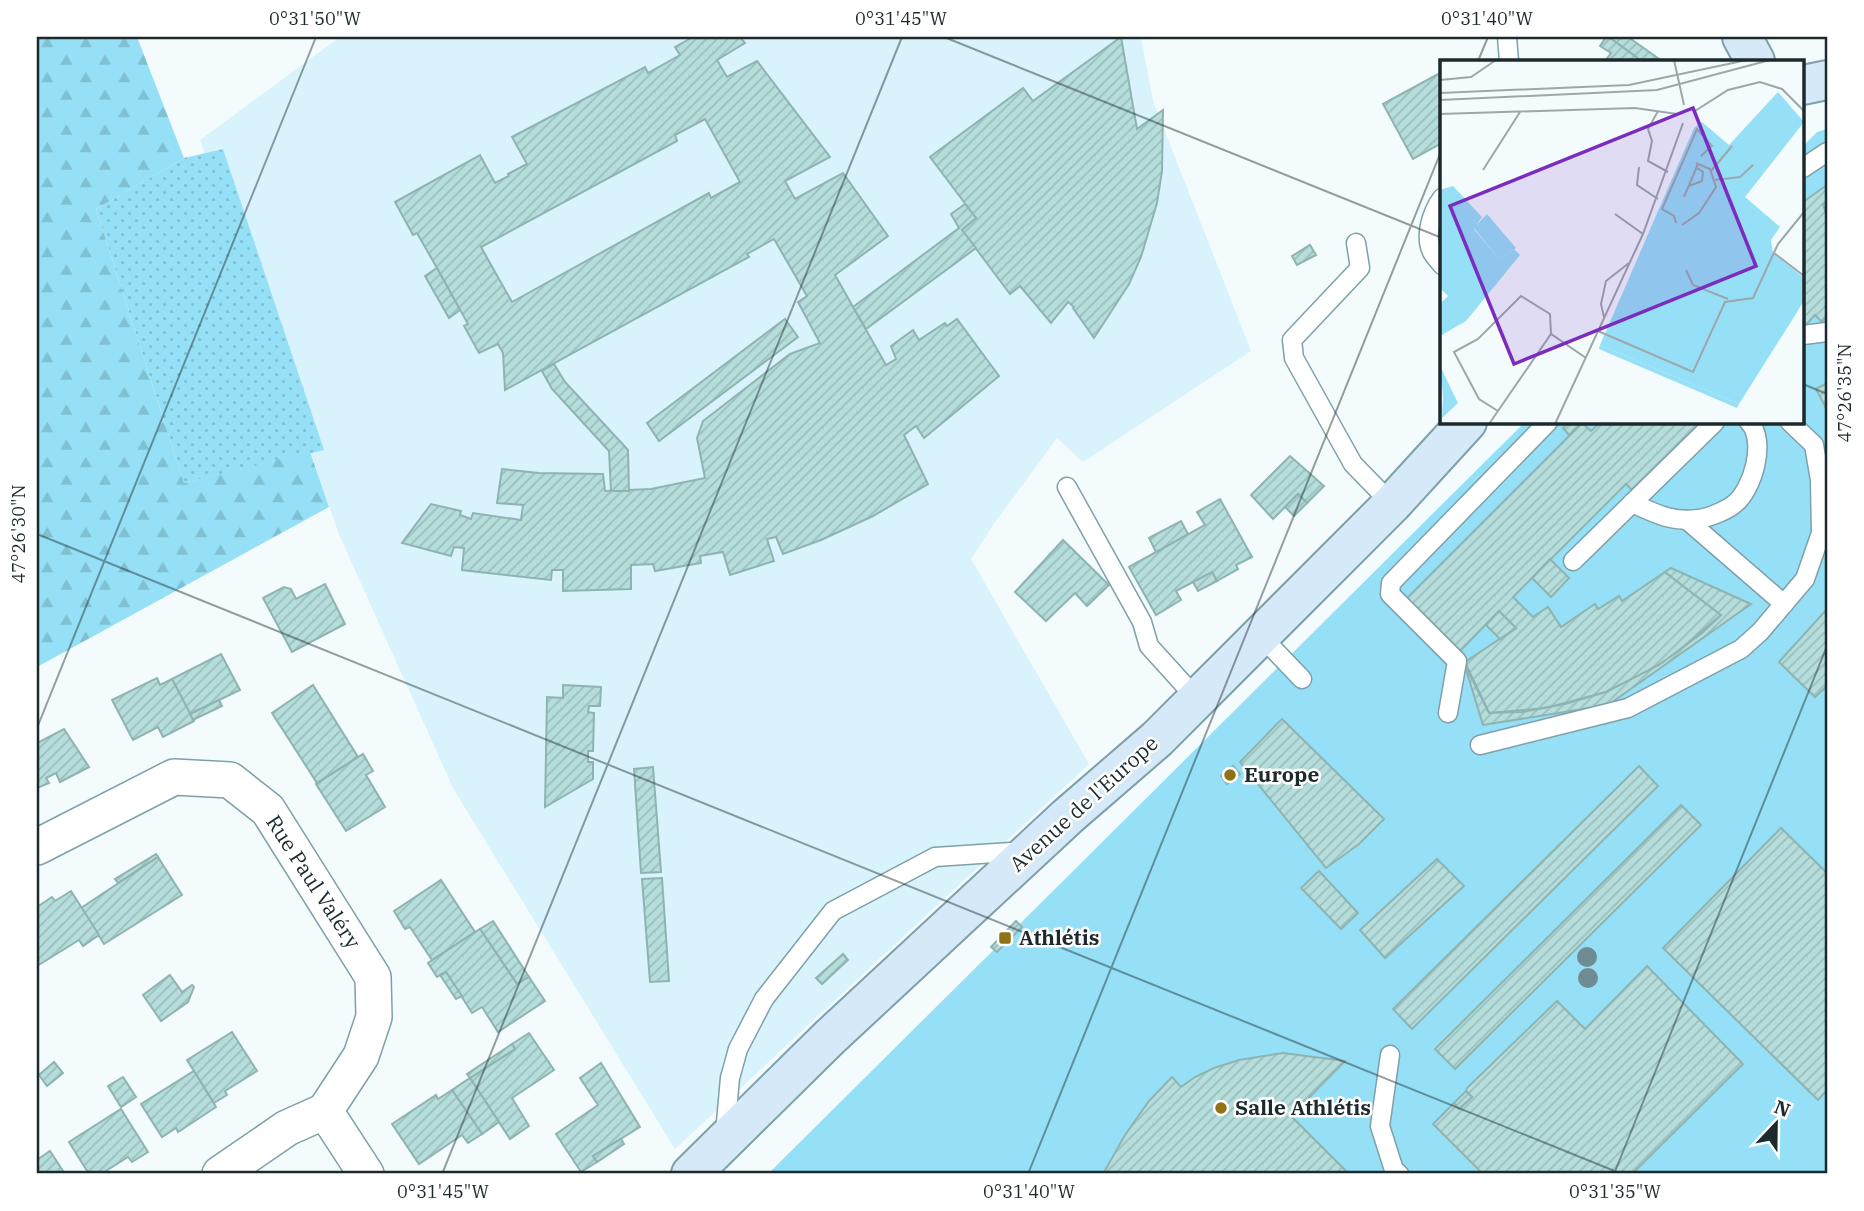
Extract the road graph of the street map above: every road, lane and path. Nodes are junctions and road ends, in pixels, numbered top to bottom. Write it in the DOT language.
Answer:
graph roads {
  1 [pos="1507,37"];
  2 [pos="1742,37"];
  3 [pos="1508,60"];
  4 [pos="1754,60"];
  5 [pos="1827,80"];
  6 [pos="1804,85"];
  7 [pos="1827,152"];
  8 [pos="1804,168"];
  9 [pos="1440,201"];
  10 [pos="1356,243"];
  11 [pos="1440,262"];
  12 [pos="1827,332"];
  13 [pos="1804,335"];
  14 [pos="1464,424"];
  15 [pos="1546,424"];
  16 [pos="1713,424"];
  17 [pos="1752,424"];
  18 [pos="1792,424"];
  19 [pos="1822,457"];
  20 [pos="1067,487"];
  21 [pos="1632,503"];
  22 [pos="1392,504"];
  23 [pos="1687,520"];
  24 [pos="1824,533"];
  25 [pos="1573,561"];
  26 [pos="1784,604"];
  27 [pos="1260,635"];
  28 [pos="1302,679"];
  29 [pos="1197,699"];
  30 [pos="1448,713"];
  31 [pos="1480,745"];
  32 [pos="37,847"];
  33 [pos="1031,851"];
  34 [pos="1390,1055"];
  35 [pos="325,1111"];
  36 [pos="724,1142"];
  37 [pos="220,1174"];
  38 [pos="366,1174"];
  39 [pos="691,1174"];
  40 [pos="1399,1174"];
  1 -- 3 [label="lane"];
  2 -- 4 [label="street"];
  5 -- 6 [label="street"];
  7 -- 8 [label="lane"];
  9 -- 11 [label="lane"];
  10 -- 22 [label="lane"];
  12 -- 13 [label="lane"];
  14 -- 22 [label="street, Avenue de l'Europe"];
  15 -- 30 [label="lane"];
  16 -- 21 [label="lane"];
  17 -- 23 [label="lane"];
  18 -- 19 [label="lane"];
  19 -- 24 [label="lane"];
  20 -- 29 [label="lane"];
  21 -- 23 [label="lane"];
  21 -- 25 [label="lane"];
  22 -- 27 [label="street, Avenue de l'Europe"];
  23 -- 26 [label="lane"];
  24 -- 26 [label="lane"];
  26 -- 31 [label="lane"];
  27 -- 28 [label="lane"];
  27 -- 29 [label="street, Avenue de l'Europe"];
  29 -- 33 [label="street, Avenue de l'Europe"];
  32 -- 35 [label="street, Rue Paul Valéry"];
  33 -- 36 [label="street, Avenue de l'Europe"];
  33 -- 36 [label="lane"];
  34 -- 40 [label="lane"];
  35 -- 37 [label="street"];
  35 -- 38 [label="street"];
  36 -- 39 [label="street, Avenue de l'Europe"];
}
